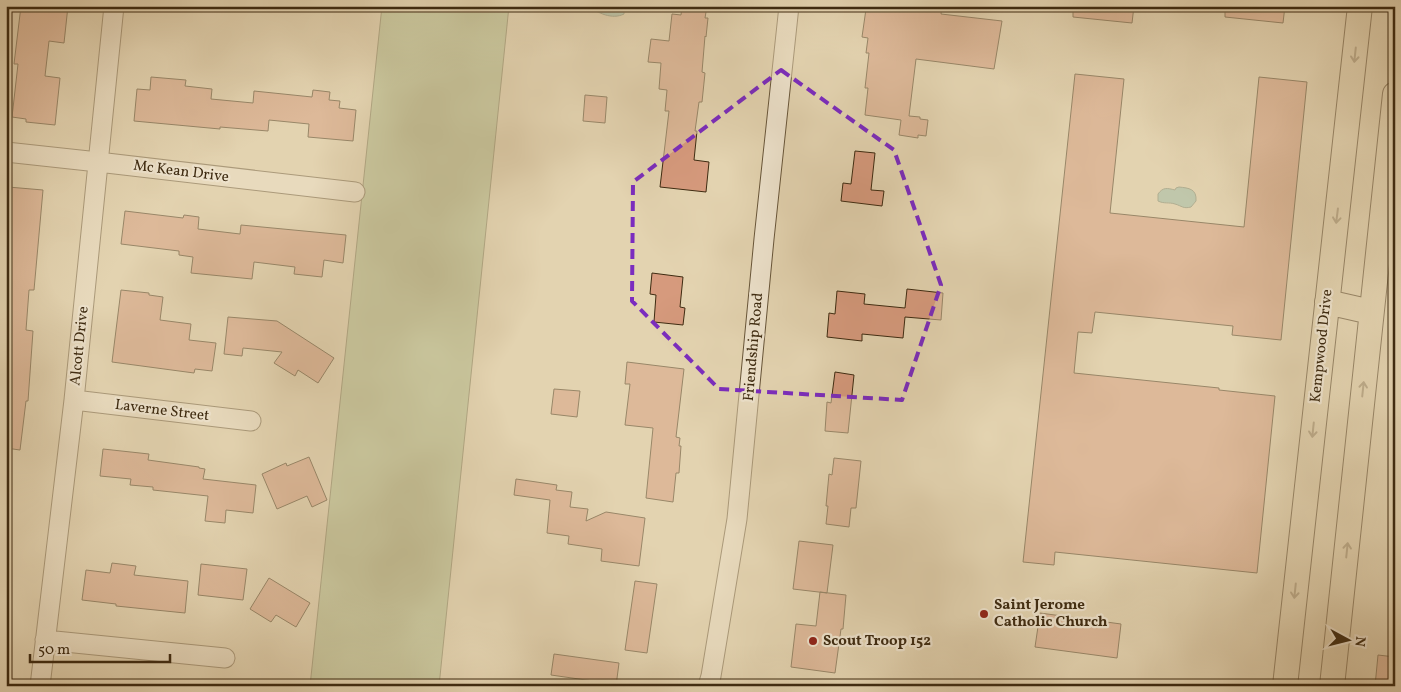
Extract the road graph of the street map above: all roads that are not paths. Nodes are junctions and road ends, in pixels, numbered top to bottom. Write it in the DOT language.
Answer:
graph roads {
  1 [pos="114,6"];
  2 [pos="789,6"];
  3 [pos="1360,6"];
  4 [pos="1395,94"];
  5 [pos="6,152"];
  6 [pos="98,162"];
  7 [pos="356,192"];
  8 [pos="1327,302"];
  9 [pos="1371,312"];
  10 [pos="74,400"];
  11 [pos="251,421"];
  12 [pos="45,640"];
  13 [pos="225,658"];
  14 [pos="40,686"];
  15 [pos="708,686"];
  16 [pos="1285,686"];
  17 [pos="1332,686"];
  1 -- 6 [label="street, Alcott Drive"];
  2 -- 15 [label="street, Friendship Road"];
  3 -- 8 [label="main road, Kempwood Drive, one-way"];
  4 -- 9 [label="main road"];
  5 -- 6 [label="street, Mc Kean Drive"];
  6 -- 7 [label="street, Mc Kean Drive"];
  6 -- 10 [label="street, Alcott Drive"];
  8 -- 9 [label="main road"];
  8 -- 16 [label="main road, Kempwood Drive, one-way"];
  17 -- 9 [label="main road, one-way"];
  10 -- 11 [label="street, Laverne Street"];
  10 -- 12 [label="street, Alcott Drive"];
  12 -- 13 [label="street"];
  12 -- 14 [label="street, Alcott Drive"];
}
